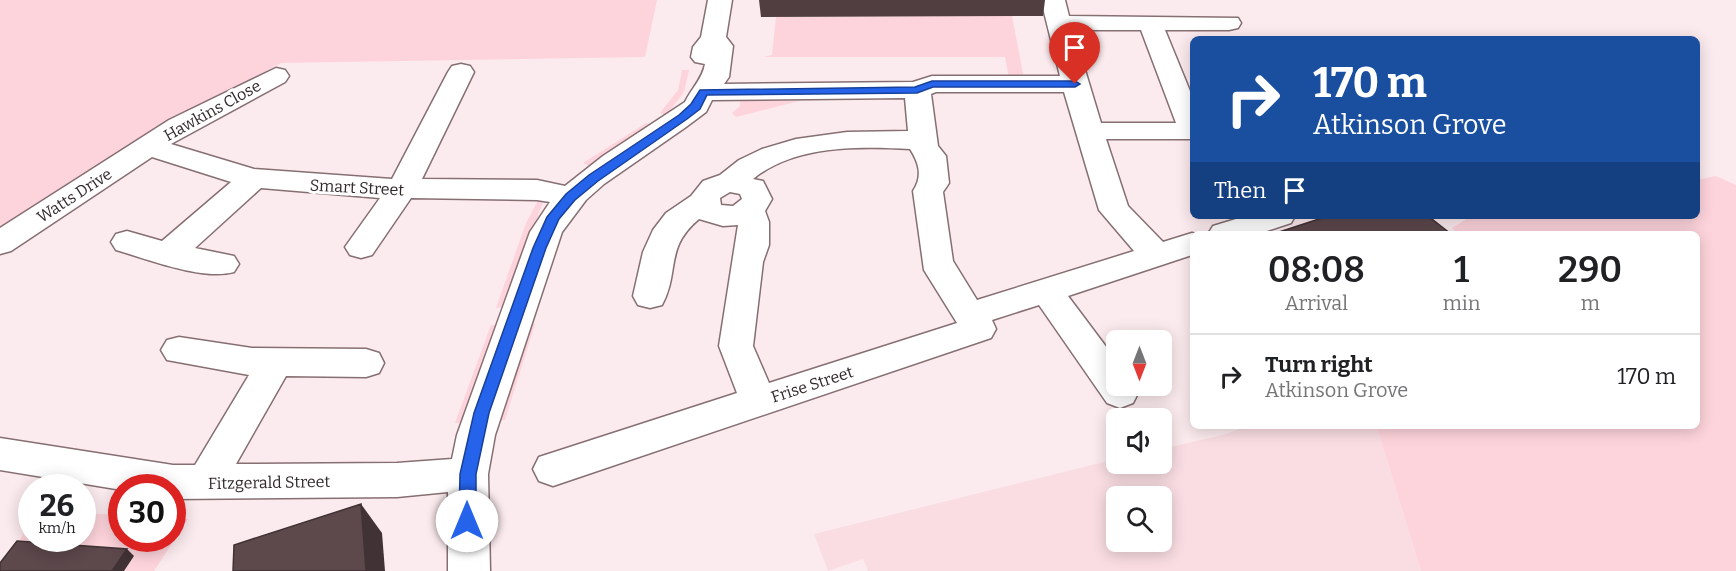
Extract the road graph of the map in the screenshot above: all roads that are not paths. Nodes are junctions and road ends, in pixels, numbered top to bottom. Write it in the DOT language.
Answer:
graph roads {
  1 [pos="720,0"];
  2 [pos="1056,11"];
  3 [pos="1150,23"];
  4 [pos="1229,23"];
  5 [pos="461,72"];
  6 [pos="276,76"];
  7 [pos="1075,84"];
  8 [pos="705,89"];
  9 [pos="917,90"];
  10 [pos="1190,125"];
  11 [pos="1190,130"];
  12 [pos="1089,131"];
  13 [pos="923,140"];
  14 [pos="149,146"];
  15 [pos="254,178"];
  16 [pos="730,182"];
  17 [pos="402,189"];
  18 [pos="570,197"];
  19 [pos="704,202"];
  20 [pos="749,210"];
  21 [pos="1271,219"];
  22 [pos="1233,231"];
  23 [pos="127,242"];
  24 [pos="0,243"];
  25 [pos="1190,245"];
  26 [pos="361,247"];
  27 [pos="168,254"];
  28 [pos="1157,255"];
  29 [pos="223,264"];
  30 [pos="1046,290"];
  31 [pos="650,296"];
  32 [pos="969,315"];
  33 [pos="179,350"];
  34 [pos="274,363"];
  35 [pos="366,363"];
  36 [pos="1106,374"];
  37 [pos="759,402"];
  38 [pos="0,454"];
  39 [pos="553,469"];
  40 [pos="468,474"];
  41 [pos="205,483"];
  42 [pos="472,566"];
  1 -- 8 [label="street"];
  2 -- 3 [label="street"];
  2 -- 7 [label="street"];
  3 -- 4 [label="street"];
  3 -- 10 [label="street"];
  5 -- 17 [label="street"];
  6 -- 14 [label="street, Hawkins Close"];
  7 -- 9 [label="street"];
  7 -- 12 [label="street"];
  8 -- 9 [label="street"];
  8 -- 18 [label="street"];
  9 -- 13 [label="street"];
  11 -- 12 [label="street"];
  12 -- 28 [label="street"];
  13 -- 16 [label="street"];
  13 -- 32 [label="street"];
  14 -- 15 [label="street, Smart Street"];
  14 -- 24 [label="street, Watts Drive"];
  15 -- 17 [label="street, Smart Street"];
  15 -- 27 [label="street"];
  16 -- 19 [label="street"];
  16 -- 20 [label="street"];
  17 -- 18 [label="street, Smart Street"];
  17 -- 26 [label="street"];
  18 -- 40 [label="street"];
  19 -- 20 [label="street"];
  19 -- 31 [label="street"];
  20 -- 37 [label="street"];
  21 -- 22 [label="street"];
  23 -- 27 [label="street"];
  25 -- 28 [label="street"];
  27 -- 29 [label="street"];
  28 -- 30 [label="street"];
  30 -- 32 [label="street"];
  30 -- 36 [label="street"];
  32 -- 37 [label="street, Frise Street"];
  33 -- 34 [label="street"];
  34 -- 35 [label="street"];
  34 -- 41 [label="street"];
  37 -- 39 [label="street, Frise Street"];
  38 -- 41 [label="street, Fitzgerald Street"];
  40 -- 41 [label="street, Fitzgerald Street"];
  40 -- 42 [label="street"];
}
